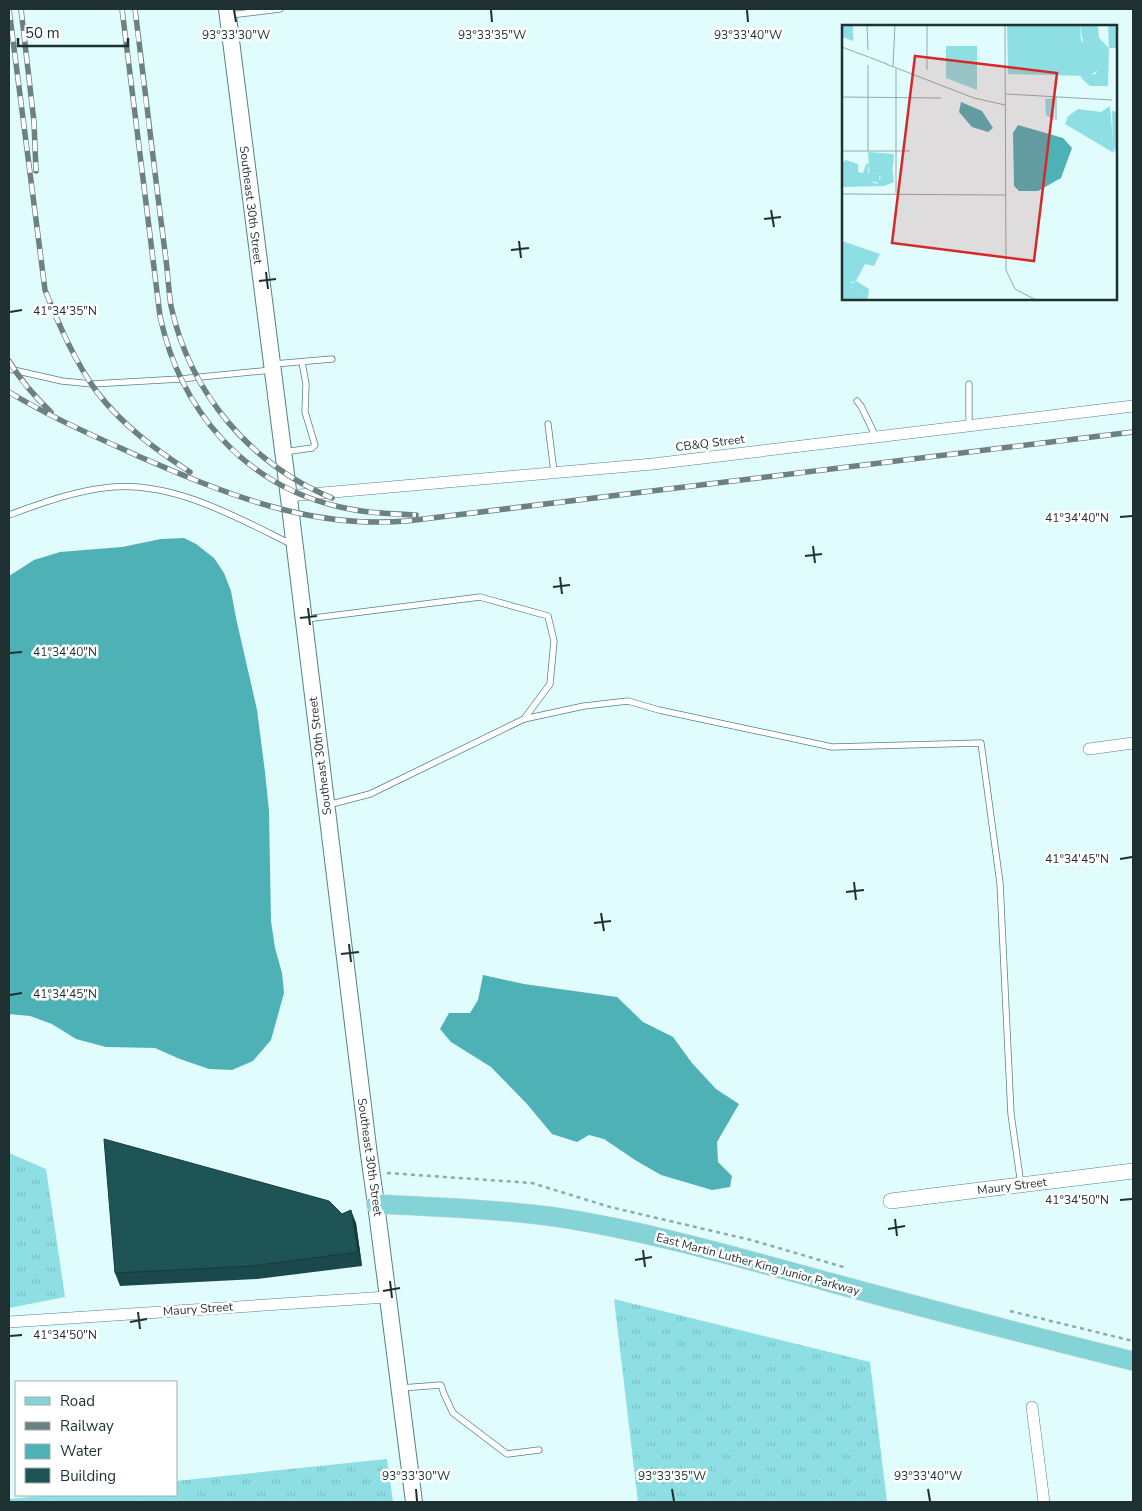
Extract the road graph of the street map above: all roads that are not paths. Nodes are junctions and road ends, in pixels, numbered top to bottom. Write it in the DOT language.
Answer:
graph roads {
  1 [pos="280,9"];
  2 [pos="227,12"];
  3 [pos="332,359"];
  4 [pos="302,362"];
  5 [pos="272,367"];
  6 [pos="9,369"];
  7 [pos="969,384"];
  8 [pos="857,401"];
  9 [pos="1133,406"];
  10 [pos="548,424"];
  11 [pos="969,426"];
  12 [pos="876,437"];
  13 [pos="283,452"];
  14 [pos="554,472"];
  15 [pos="288,496"];
  16 [pos="9,515"];
  17 [pos="294,546"];
  18 [pos="303,619"];
  19 [pos="524,719"];
  20 [pos="1133,743"];
  21 [pos="1089,749"];
  22 [pos="326,806"];
  23 [pos="1133,1171"];
  24 [pos="1021,1185"];
  25 [pos="891,1201"];
  26 [pos="376,1204"];
  27 [pos="387,1297"];
  28 [pos="9,1322"];
  29 [pos="1133,1361"];
  30 [pos="399,1388"];
  31 [pos="1032,1407"];
  32 [pos="539,1450"];
  33 [pos="414,1502"];
  34 [pos="1044,1502"];
  1 -- 2 [label="lane"];
  2 -- 5 [label="main road, Southeast 30th Street"];
  3 -- 4 [label="lane"];
  4 -- 5 [label="lane"];
  4 -- 13 [label="lane"];
  5 -- 6 [label="lane"];
  5 -- 13 [label="main road, Southeast 30th Street"];
  7 -- 11 [label="lane"];
  8 -- 12 [label="lane"];
  9 -- 11 [label="street, CB&Q Street"];
  10 -- 14 [label="lane"];
  11 -- 12 [label="street, CB&Q Street"];
  12 -- 14 [label="street, CB&Q Street"];
  13 -- 15 [label="main road, Southeast 30th Street"];
  14 -- 15 [label="street, CB&Q Street"];
  15 -- 17 [label="main road, Southeast 30th Street"];
  16 -- 17 [label="lane"];
  17 -- 18 [label="main road, Southeast 30th Street"];
  18 -- 19 [label="lane"];
  18 -- 22 [label="main road, Southeast 30th Street"];
  19 -- 22 [label="lane"];
  19 -- 24 [label="lane"];
  20 -- 21 [label="street"];
  22 -- 26 [label="main road, Southeast 30th Street"];
  23 -- 24 [label="street, Maury Street"];
  24 -- 25 [label="street, Maury Street"];
  26 -- 27 [label="main road, Southeast 30th Street"];
  26 -- 29 [label="main road, East Martin Luther King Junior Parkway"];
  27 -- 28 [label="street, Maury Street"];
  27 -- 30 [label="main road, Southeast 30th Street"];
  30 -- 32 [label="lane"];
  30 -- 33 [label="main road, Southeast 30th Street"];
  31 -- 34 [label="street"];
}
